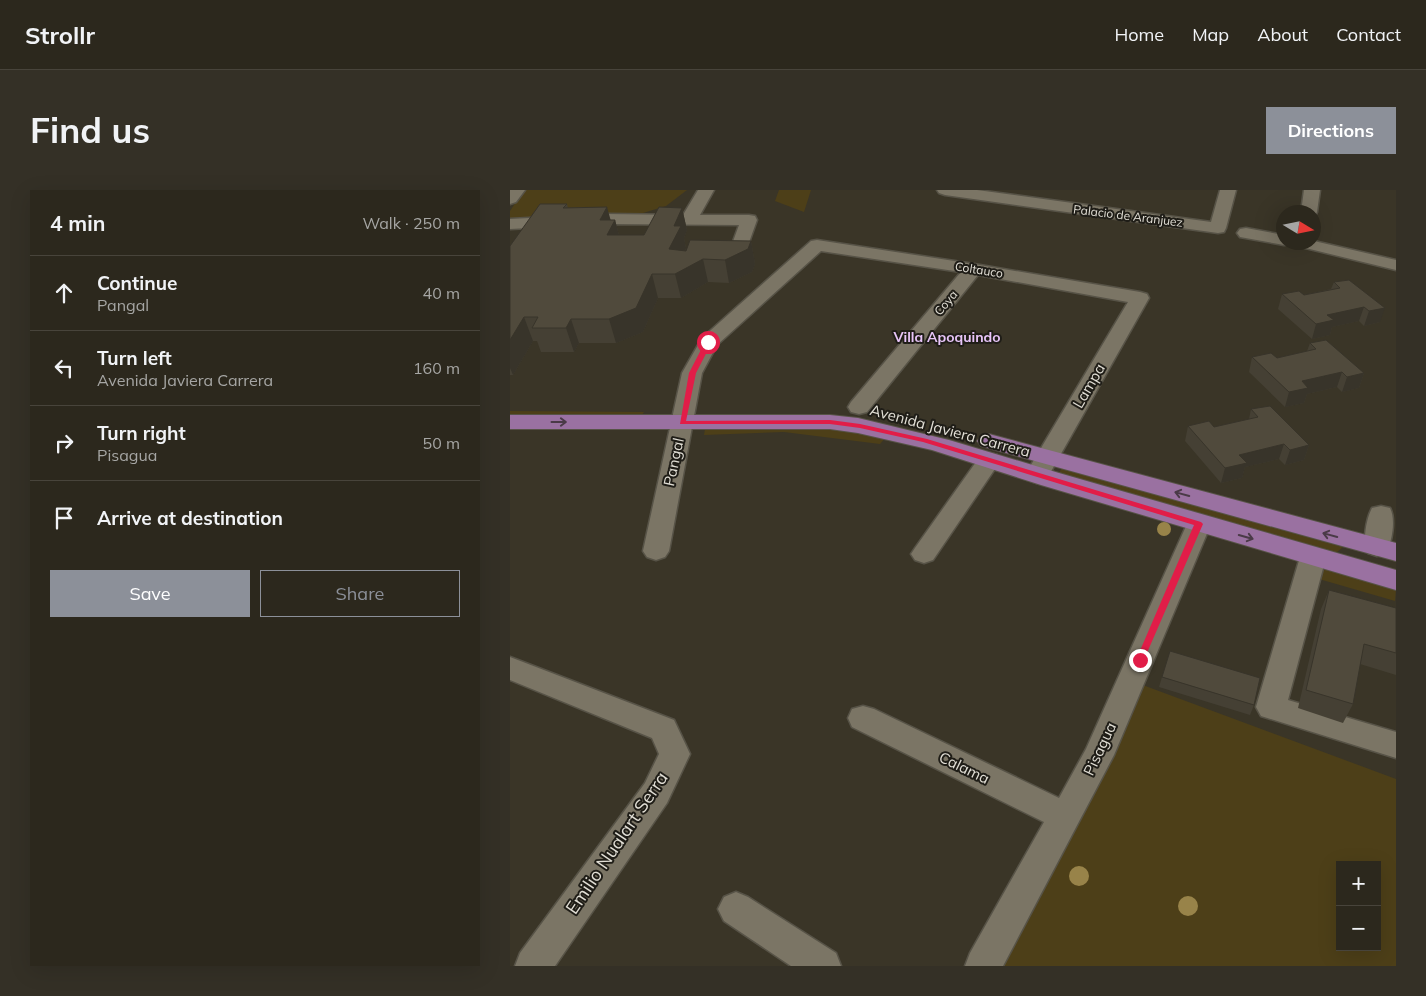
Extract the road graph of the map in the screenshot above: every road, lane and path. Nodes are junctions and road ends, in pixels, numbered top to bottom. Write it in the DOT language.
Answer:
graph roads {
  1 [pos="517,190"];
  2 [pos="706,190"];
  3 [pos="945,190"];
  4 [pos="1228,190"];
  5 [pos="1312,190"];
  6 [pos="1042,197"];
  7 [pos="510,199"];
  8 [pos="1310,205"];
  9 [pos="689,219"];
  10 [pos="648,220"];
  11 [pos="510,224"];
  12 [pos="1246,234"];
  13 [pos="640,236"];
  14 [pos="1276,239"];
  15 [pos="817,245"];
  16 [pos="1321,247"];
  17 [pos="736,258"];
  18 [pos="1396,265"];
  19 [pos="974,269"];
  20 [pos="1140,298"];
  21 [pos="510,404"];
  22 [pos="859,407"];
  23 [pos="684,414"];
  24 [pos="510,422"];
  25 [pos="989,460"];
  26 [pos="1042,466"];
  27 [pos="1380,514"];
  28 [pos="1199,524"];
  29 [pos="1387,550"];
  30 [pos="656,551"];
  31 [pos="924,554"];
  32 [pos="1313,557"];
  33 [pos="1385,577"];
  34 [pos="510,668"];
  35 [pos="862,718"];
  36 [pos="1396,745"];
  37 [pos="1066,817"];
  38 [pos="736,909"];
  39 [pos="533,966"];
  40 [pos="824,966"];
  41 [pos="984,966"];
  1 -- 7 [label="street"];
  2 -- 9 [label="street"];
  3 -- 6 [label="street, Palacio de Aranjuez"];
  4 -- 6 [label="street, Palacio de Aranjuez"];
  5 -- 8 [label="street"];
  9 -- 10 [label="street"];
  9 -- 17 [label="street"];
  10 -- 11 [label="street"];
  10 -- 13 [label="street"];
  12 -- 14 [label="street"];
  15 -- 19 [label="street, Coltauco"];
  15 -- 23 [label="street, Pangal"];
  16 -- 18 [label="street"];
  19 -- 20 [label="street, Coltauco"];
  19 -- 22 [label="street, Coya"];
  20 -- 26 [label="street, Lampa"];
  21 -- 23 [label="main road, Avenida Javiera Carrera"];
  22 -- 23 [label="main road, Avenida Javiera Carrera"];
  22 -- 26 [label="main road, Avenida Javiera Carrera"];
  24 -- 23 [label="main road, Avenida Javiera Carrera, one-way"];
  23 -- 25 [label="main road, Avenida Javiera Carrera"];
  23 -- 30 [label="street, Pangal"];
  25 -- 26 [label="main road, Avenida Javiera Carrera"];
  25 -- 31 [label="street"];
  26 -- 28 [label="main road, Avenida Javiera Carrera"];
  29 -- 26 [label="main road, Avenida Javiera Carrera, one-way"];
  27 -- 29 [label="street"];
  28 -- 32 [label="main road, Avenida Javiera Carrera, one-way"];
  28 -- 37 [label="street, Pisagua"];
  29 -- 33 [label="main road, Avenida Javiera Carrera"];
  32 -- 33 [label="main road, Avenida Javiera Carrera"];
  32 -- 36 [label="street"];
  34 -- 39 [label="street, Emilio Nualart Serra"];
  35 -- 37 [label="street, Calama"];
  37 -- 41 [label="street, Pisagua"];
  38 -- 40 [label="street"];
}
